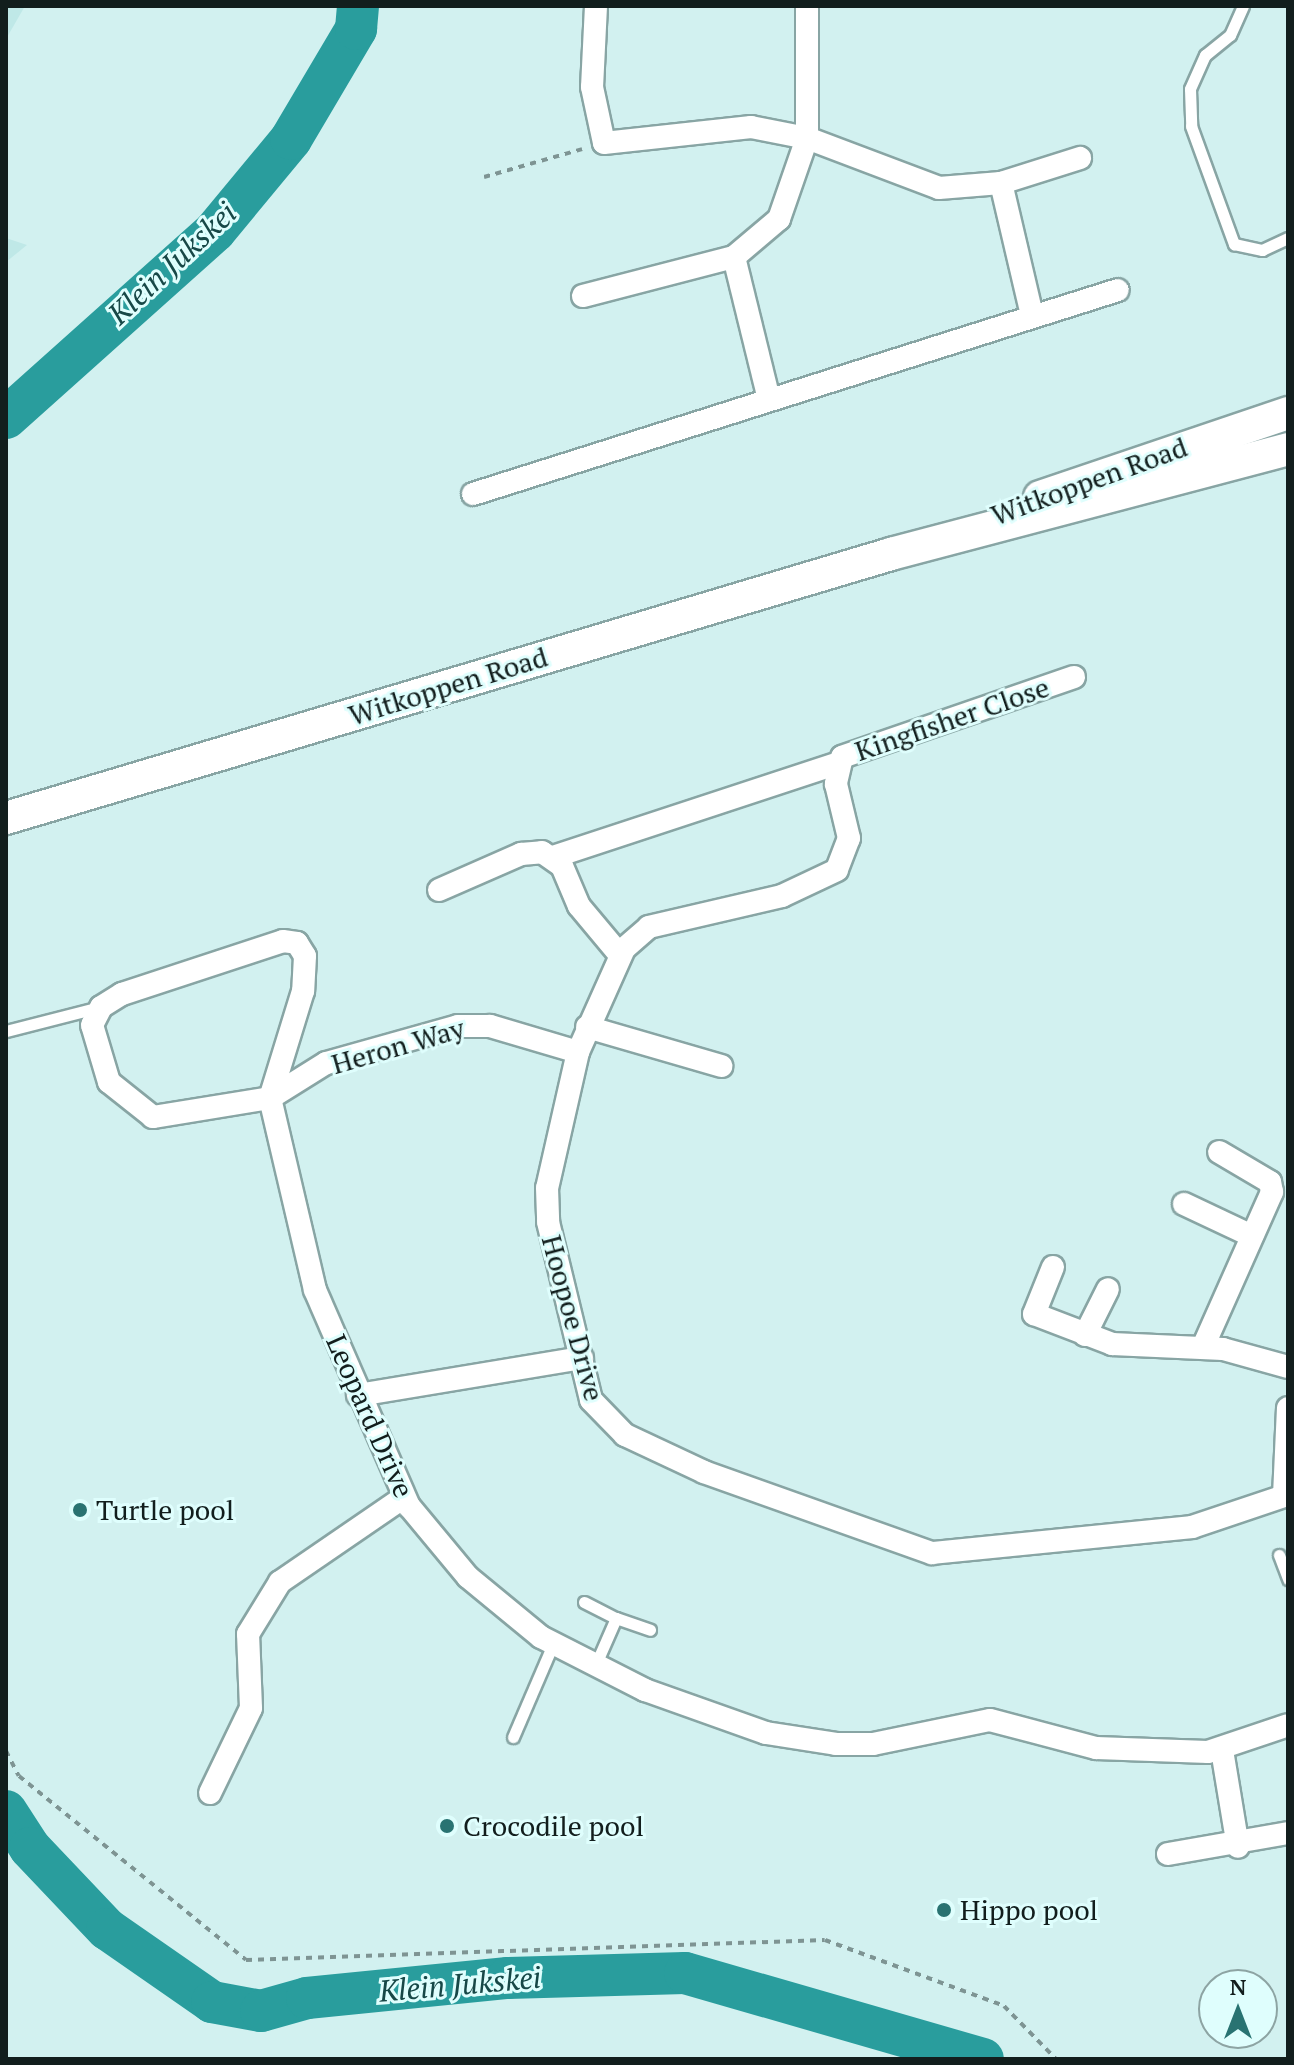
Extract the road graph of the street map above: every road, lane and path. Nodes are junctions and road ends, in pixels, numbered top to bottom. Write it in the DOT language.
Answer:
graph roads {
  1 [pos="596,6"];
  2 [pos="807,6"];
  3 [pos="1243,6"];
  4 [pos="807,138"];
  5 [pos="604,143"];
  6 [pos="1080,158"];
  7 [pos="484,177"];
  8 [pos="1001,183"];
  9 [pos="1288,238"];
  10 [pos="734,257"];
  11 [pos="1118,290"];
  12 [pos="583,296"];
  13 [pos="1032,315"];
  14 [pos="769,399"];
  15 [pos="1288,413"];
  16 [pos="1288,449"];
  17 [pos="473,494"];
  18 [pos="891,554"];
  19 [pos="1074,677"];
  20 [pos="836,764"];
  21 [pos="6,818"];
  22 [pos="553,857"];
  23 [pos="844,861"];
  24 [pos="439,890"];
  25 [pos="620,955"];
  26 [pos="101,1007"];
  27 [pos="587,1027"];
  28 [pos="6,1031"];
  29 [pos="578,1052"];
  30 [pos="721,1066"];
  31 [pos="270,1098"];
  32 [pos="1219,1152"];
  33 [pos="1184,1204"];
  34 [pos="1252,1236"];
  35 [pos="1053,1267"];
  36 [pos="1108,1289"];
  37 [pos="1085,1335"];
  38 [pos="1203,1347"];
  39 [pos="582,1358"];
  40 [pos="1288,1367"];
  41 [pos="358,1395"];
  42 [pos="1288,1411"];
  43 [pos="404,1497"];
  44 [pos="1286,1498"];
  45 [pos="1279,1555"];
  46 [pos="1288,1579"];
  47 [pos="584,1602"];
  48 [pos="616,1618"];
  49 [pos="650,1630"];
  50 [pos="553,1644"];
  51 [pos="595,1666"];
  52 [pos="1288,1725"];
  53 [pos="513,1737"];
  54 [pos="1222,1750"];
  55 [pos="6,1751"];
  56 [pos="210,1793"];
  57 [pos="1288,1833"];
  58 [pos="1238,1847"];
  59 [pos="1168,1854"];
  60 [pos="1056,2059"];
  1 -- 5 [label="street"];
  2 -- 4 [label="street"];
  3 -- 9 [label="lane"];
  4 -- 5 [label="street"];
  4 -- 8 [label="street"];
  4 -- 10 [label="street"];
  5 -- 7 [label="path"];
  6 -- 8 [label="street"];
  8 -- 13 [label="street"];
  10 -- 12 [label="street"];
  10 -- 14 [label="street"];
  11 -- 13 [label="street"];
  13 -- 14 [label="street"];
  14 -- 17 [label="street"];
  15 -- 18 [label="main road, Witkoppen Road"];
  16 -- 18 [label="main road, Witkoppen Road"];
  18 -- 21 [label="main road, Witkoppen Road"];
  19 -- 20 [label="street, Kingfisher Close"];
  20 -- 22 [label="street"];
  20 -- 23 [label="street, Kingfisher Close"];
  22 -- 24 [label="street"];
  22 -- 25 [label="street"];
  23 -- 25 [label="street, Hoopoe Drive"];
  25 -- 27 [label="street, Hoopoe Drive"];
  26 -- 28 [label="lane"];
  26 -- 31 [label="street"];
  26 -- 31 [label="street, Leopard Drive"];
  27 -- 29 [label="street, Hoopoe Drive"];
  27 -- 30 [label="street"];
  29 -- 31 [label="street, Heron Way"];
  29 -- 39 [label="street, Hoopoe Drive"];
  31 -- 41 [label="street, Leopard Drive"];
  32 -- 34 [label="street"];
  33 -- 34 [label="street"];
  34 -- 38 [label="street"];
  35 -- 37 [label="street"];
  36 -- 37 [label="street"];
  37 -- 38 [label="street"];
  38 -- 40 [label="street"];
  39 -- 41 [label="street"];
  39 -- 44 [label="street, Hoopoe Drive"];
  41 -- 43 [label="street, Leopard Drive"];
  42 -- 44 [label="street"];
  43 -- 50 [label="street, Leopard Drive"];
  43 -- 56 [label="street"];
  45 -- 46 [label="lane"];
  47 -- 48 [label="lane"];
  48 -- 49 [label="lane"];
  48 -- 51 [label="lane"];
  50 -- 51 [label="street, Leopard Drive"];
  50 -- 53 [label="lane"];
  51 -- 54 [label="street, Leopard Drive"];
  52 -- 54 [label="street, Leopard Drive"];
  54 -- 58 [label="street"];
  55 -- 60 [label="path"];
  57 -- 58 [label="street"];
  58 -- 59 [label="street"];
}
